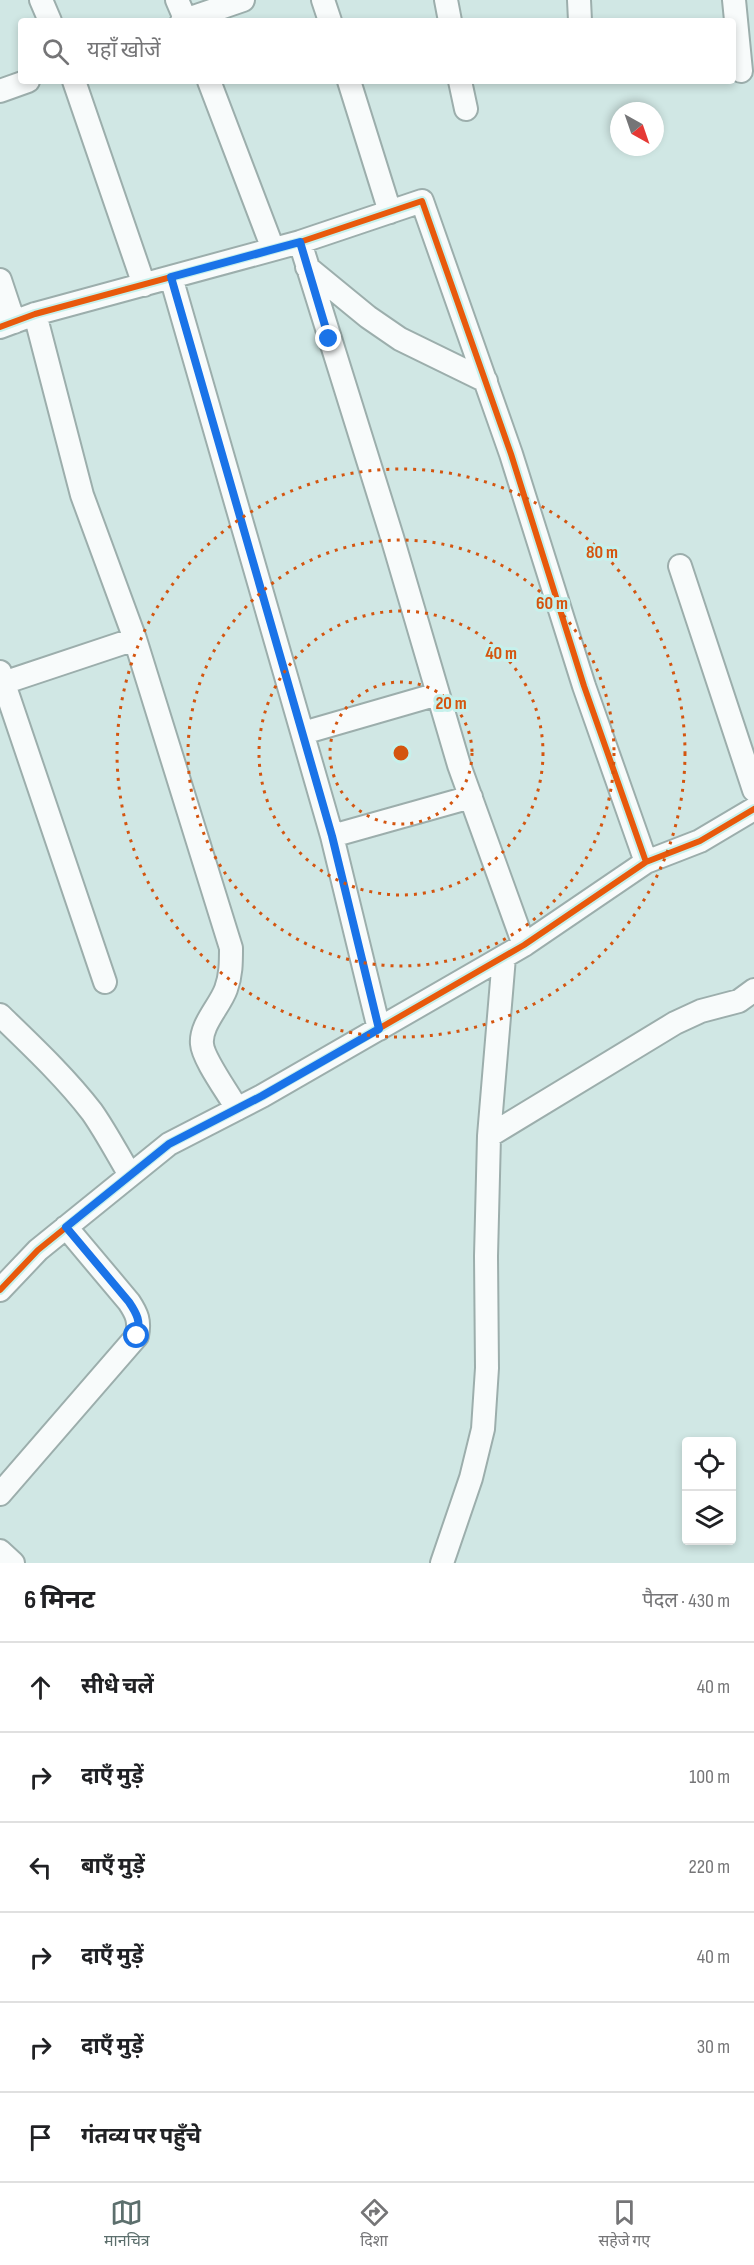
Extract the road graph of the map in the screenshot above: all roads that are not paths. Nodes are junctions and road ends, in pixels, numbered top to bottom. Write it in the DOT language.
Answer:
graph roads {
  1 [pos="40,0"];
  2 [pos="243,0"];
  3 [pos="323,0"];
  4 [pos="446,0"];
  5 [pos="579,0"];
  6 [pos="734,0"];
  7 [pos="183,15"];
  8 [pos="49,18"];
  9 [pos="329,18"];
  10 [pos="449,18"];
  11 [pos="580,18"];
  12 [pos="736,18"];
  13 [pos="736,20"];
  14 [pos="741,71"];
  15 [pos="20,84"];
  16 [pos="75,84"];
  17 [pos="210,84"];
  18 [pos="350,84"];
  19 [pos="461,84"];
  20 [pos="0,91"];
  21 [pos="466,109"];
  22 [pos="390,212"];
  23 [pos="300,242"];
  24 [pos="273,249"];
  25 [pos="307,267"];
  26 [pos="171,277"];
  27 [pos="0,280"];
  28 [pos="144,285"];
  29 [pos="17,321"];
  30 [pos="486,381"];
  31 [pos="680,566"];
  32 [pos="135,639"];
  33 [pos="1,680"];
  34 [pos="438,694"];
  35 [pos="303,733"];
  36 [pos="754,790"];
  37 [pos="471,797"];
  38 [pos="749,820"];
  39 [pos="332,836"];
  40 [pos="646,862"];
  41 [pos="524,945"];
  42 [pos="504,957"];
  43 [pos="105,982"];
  44 [pos="754,990"];
  45 [pos="0,1015"];
  46 [pos="379,1029"];
  47 [pos="237,1109"];
  48 [pos="489,1136"];
  49 [pos="130,1175"];
  50 [pos="66,1227"];
  51 [pos="0,1290"];
  52 [pos="0,1494"];
  53 [pos="0,1551"];
  54 [pos="13,1563"];
  55 [pos="442,1563"];
  1 -- 8 [label="street"];
  2 -- 7 [label="street"];
  3 -- 9 [label="street"];
  4 -- 10 [label="street"];
  5 -- 11 [label="street"];
  6 -- 12 [label="street"];
  13 -- 14 [label="street"];
  15 -- 20 [label="street"];
  16 -- 28 [label="street"];
  17 -- 24 [label="street"];
  18 -- 22 [label="street"];
  19 -- 21 [label="street"];
  22 -- 23 [label="street"];
  22 -- 30 [label="street"];
  23 -- 24 [label="street"];
  23 -- 25 [label="street"];
  24 -- 26 [label="street"];
  25 -- 30 [label="street"];
  25 -- 34 [label="street"];
  26 -- 28 [label="street"];
  26 -- 35 [label="street"];
  27 -- 29 [label="street"];
  28 -- 29 [label="street"];
  29 -- 32 [label="street"];
  30 -- 40 [label="street"];
  31 -- 36 [label="street"];
  32 -- 33 [label="street"];
  32 -- 47 [label="street"];
  33 -- 43 [label="street"];
  34 -- 35 [label="street"];
  34 -- 37 [label="street"];
  35 -- 39 [label="street"];
  37 -- 39 [label="street"];
  37 -- 41 [label="street"];
  38 -- 40 [label="street"];
  39 -- 46 [label="street"];
  40 -- 41 [label="street"];
  41 -- 42 [label="street"];
  42 -- 46 [label="street"];
  42 -- 48 [label="street"];
  44 -- 48 [label="street"];
  45 -- 49 [label="street"];
  46 -- 47 [label="street"];
  47 -- 49 [label="street"];
  48 -- 55 [label="street"];
  49 -- 50 [label="street"];
  50 -- 51 [label="street"];
  50 -- 52 [label="street"];
  53 -- 54 [label="street"];
}
